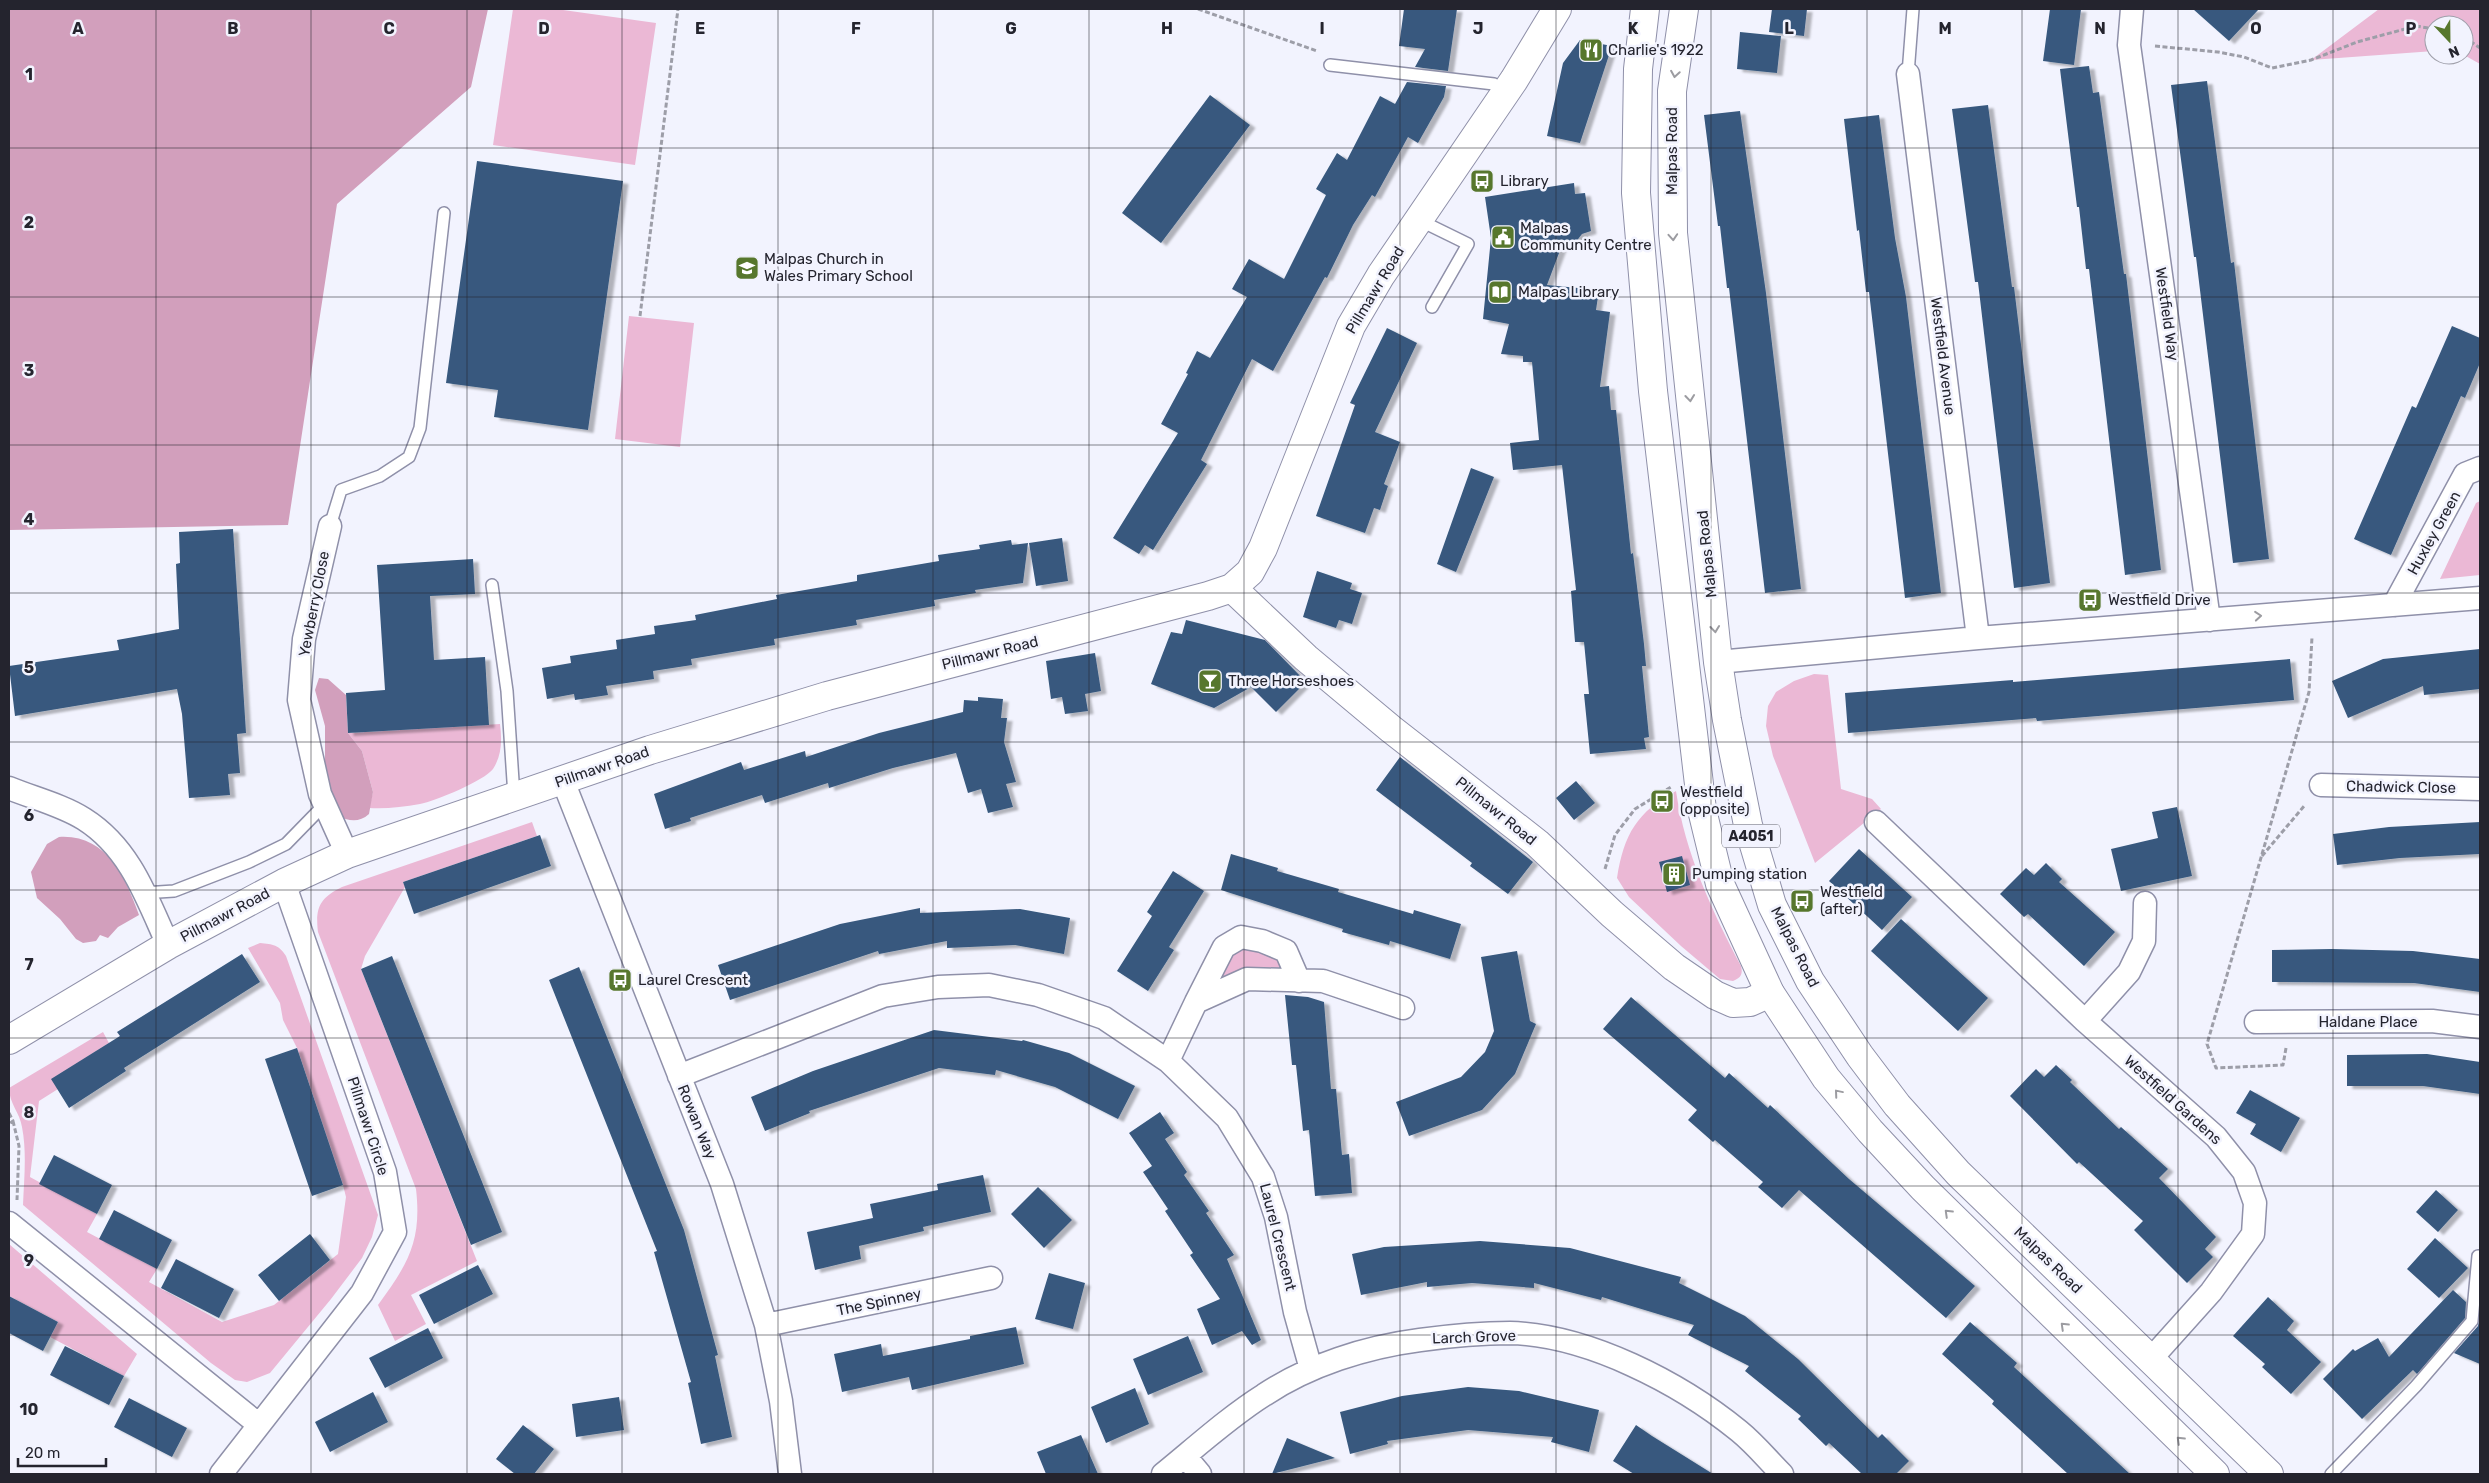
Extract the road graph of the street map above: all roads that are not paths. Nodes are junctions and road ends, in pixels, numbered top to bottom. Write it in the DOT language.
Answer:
graph roads {
  1 [pos="1557,9"];
  2 [pos="1574,9"];
  3 [pos="1646,9"];
  4 [pos="1684,9"];
  5 [pos="1913,9"];
  6 [pos="2132,9"];
  7 [pos="1542,35"];
  8 [pos="1330,65"];
  9 [pos="1908,74"];
  10 [pos="1506,92"];
  11 [pos="444,213"];
  12 [pos="1418,220"];
  13 [pos="1432,307"];
  14 [pos="2480,468"];
  15 [pos="330,526"];
  16 [pos="492,585"];
  17 [pos="1232,588"];
  18 [pos="2480,598"];
  19 [pos="2394,605"];
  20 [pos="2209,620"];
  21 [pos="1978,638"];
  22 [pos="1718,662"];
  23 [pos="563,781"];
  24 [pos="2321,786"];
  25 [pos="9,788"];
  26 [pos="2480,790"];
  27 [pos="515,798"];
  28 [pos="325,804"];
  29 [pos="1876,822"];
  30 [pos="347,854"];
  31 [pos="284,883"];
  32 [pos="141,893"];
  33 [pos="2146,903"];
  34 [pos="168,946"];
  35 [pos="1299,980"];
  36 [pos="1770,993"];
  37 [pos="1196,1002"];
  38 [pos="1403,1008"];
  39 [pos="2085,1021"];
  40 [pos="2256,1022"];
  41 [pos="2480,1027"];
  42 [pos="9,1040"];
  43 [pos="1168,1061"];
  44 [pos="679,1076"];
  45 [pos="13,1214"];
  46 [pos="2478,1256"];
  47 [pos="991,1278"];
  48 [pos="766,1325"];
  49 [pos="2150,1360"];
  50 [pos="1311,1369"];
  51 [pos="258,1424"];
  52 [pos="1185,1456"];
  53 [pos="783,1473"];
  54 [pos="221,1474"];
  55 [pos="1162,1474"];
  56 [pos="1200,1474"];
  57 [pos="1782,1474"];
  58 [pos="2214,1474"];
  59 [pos="2269,1474"];
  60 [pos="2331,1474"];
  1 -- 7 [label="main road, Pillmawr Road"];
  2 -- 7 [label="main road, Pillmawr Road"];
  3 -- 36 [label="main road, A4051"];
  4 -- 22 [label="main road, Malpas Road / A4051, one-way"];
  5 -- 9 [label="lane"];
  6 -- 20 [label="street, Westfield Way"];
  7 -- 10 [label="main road, Pillmawr Road"];
  8 -- 10 [label="lane"];
  9 -- 21 [label="street, Westfield Avenue"];
  10 -- 12 [label="main road, Pillmawr Road"];
  11 -- 15 [label="lane"];
  12 -- 13 [label="lane"];
  12 -- 17 [label="main road, Pillmawr Road"];
  14 -- 19 [label="street, Huxley Green"];
  15 -- 28 [label="street, Yewberry Close"];
  16 -- 27 [label="lane"];
  17 -- 23 [label="main road, Pillmawr Road"];
  17 -- 36 [label="main road, Pillmawr Road"];
  18 -- 19 [label="street"];
  20 -- 19 [label="street, one-way"];
  20 -- 21 [label="street"];
  21 -- 22 [label="street"];
  22 -- 49 [label="main road, Malpas Road / A4051"];
  23 -- 27 [label="main road, Pillmawr Road"];
  23 -- 44 [label="street, Rowan Way"];
  24 -- 26 [label="street, Chadwick Close"];
  25 -- 32 [label="street"];
  27 -- 30 [label="main road, Pillmawr Road"];
  28 -- 30 [label="street, Yewberry Close"];
  28 -- 32 [label="lane"];
  29 -- 39 [label="street, Westfield Gardens"];
  30 -- 31 [label="main road, Pillmawr Road"];
  31 -- 34 [label="main road, Pillmawr Road"];
  31 -- 51 [label="street, Pillmawr Circle"];
  32 -- 34 [label="street"];
  33 -- 39 [label="street"];
  34 -- 42 [label="main road, Pillmawr Road"];
  35 -- 37 [label="street"];
  35 -- 37 [label="street"];
  35 -- 38 [label="street"];
  58 -- 36 [label="main road, A4051, one-way"];
  37 -- 43 [label="street"];
  39 -- 49 [label="street, Westfield Gardens"];
  40 -- 41 [label="street, Haldane Place"];
  43 -- 44 [label="street, Laurel Crescent"];
  43 -- 50 [label="street, Laurel Crescent"];
  44 -- 48 [label="street, Rowan Way"];
  45 -- 51 [label="street"];
  46 -- 60 [label="lane"];
  47 -- 48 [label="street, The Spinney"];
  48 -- 53 [label="street, Rowan Way"];
  49 -- 59 [label="main road, Malpas Road / A4051"];
  50 -- 52 [label="street, Larch Grove"];
  50 -- 57 [label="street, Larch Grove"];
  51 -- 54 [label="street, Pillmawr Circle"];
  52 -- 55 [label="street, Larch Grove"];
  52 -- 56 [label="street"];
}
